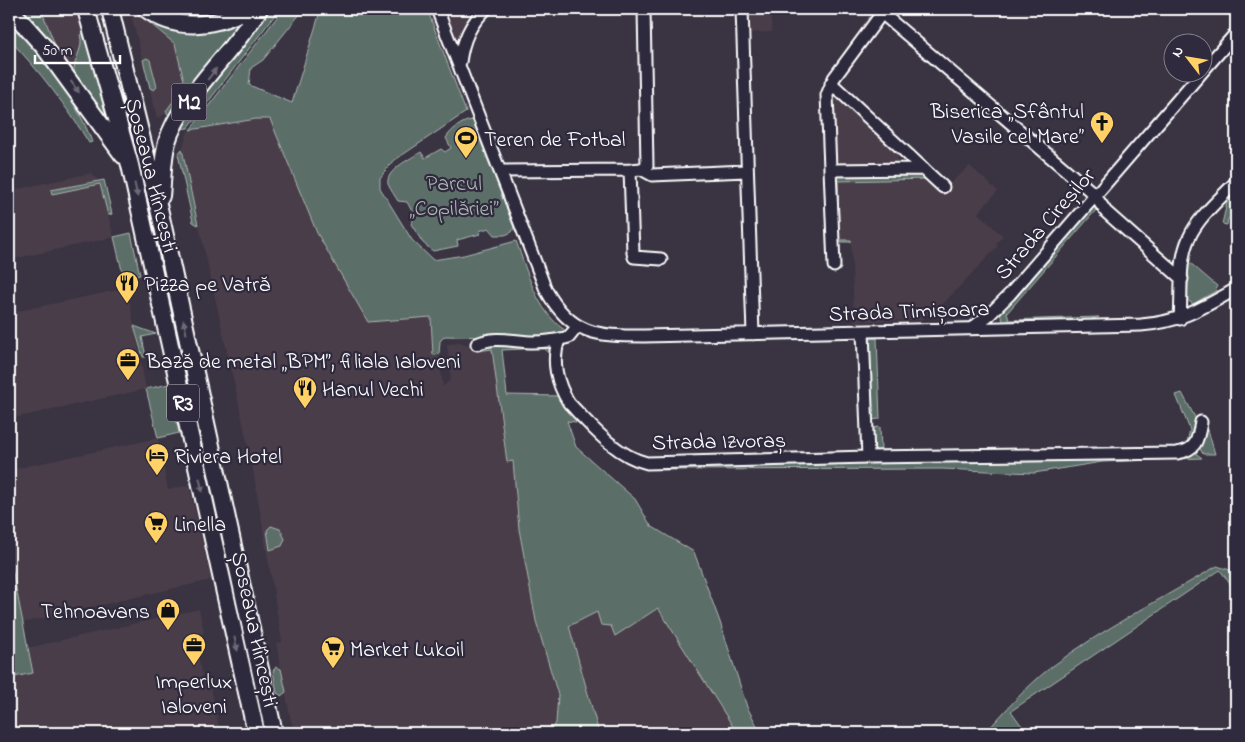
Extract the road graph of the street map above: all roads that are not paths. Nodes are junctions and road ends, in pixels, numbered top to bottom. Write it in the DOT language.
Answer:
graph roads {
  1 [pos="10,9"];
  2 [pos="86,9"];
  3 [pos="110,9"];
  4 [pos="146,9"];
  5 [pos="247,9"];
  6 [pos="259,9"];
  7 [pos="437,9"];
  8 [pos="486,9"];
  9 [pos="644,9"];
  10 [pos="742,9"];
  11 [pos="880,11"];
  12 [pos="1236,33"];
  13 [pos="1212,61"];
  14 [pos="460,64"];
  15 [pos="1193,82"];
  16 [pos="831,83"];
  17 [pos="130,165"];
  18 [pos="636,169"];
  19 [pos="924,169"];
  20 [pos="830,170"];
  21 [pos="501,171"];
  22 [pos="746,171"];
  23 [pos="1236,182"];
  24 [pos="943,187"];
  25 [pos="1094,194"];
  26 [pos="160,213"];
  27 [pos="661,260"];
  28 [pos="834,266"];
  29 [pos="1182,279"];
  30 [pos="1236,289"];
  31 [pos="1180,319"];
  32 [pos="577,327"];
  33 [pos="972,328"];
  34 [pos="863,332"];
  35 [pos="753,334"];
  36 [pos="558,340"];
  37 [pos="478,344"];
  38 [pos="1200,422"];
  39 [pos="868,457"];
  40 [pos="256,733"];
  41 [pos="274,733"];
  1 -- 17 [label="highway, one-way"];
  2 -- 17 [label="highway, Șoseaua Hîncești / R3"];
  3 -- 26 [label="highway, Șoseaua Hîncești / R3"];
  4 -- 5 [label="highway"];
  26 -- 6 [label="highway, M2, one-way"];
  7 -- 14 [label="street"];
  8 -- 14 [label="street"];
  9 -- 18 [label="street"];
  10 -- 22 [label="street"];
  11 -- 16 [label="street"];
  11 -- 25 [label="street"];
  12 -- 13 [label="street, Strada Cireșilor"];
  14 -- 21 [label="street"];
  15 -- 25 [label="street, Strada Cireșilor"];
  16 -- 19 [label="street"];
  16 -- 20 [label="street"];
  17 -- 40 [label="highway, Șoseaua Hîncești / R3, one-way"];
  18 -- 21 [label="street"];
  18 -- 22 [label="street"];
  18 -- 27 [label="street"];
  19 -- 20 [label="street"];
  19 -- 24 [label="street"];
  20 -- 28 [label="street"];
  21 -- 32 [label="street"];
  22 -- 35 [label="street"];
  23 -- 29 [label="street"];
  25 -- 29 [label="street"];
  25 -- 33 [label="street, Strada Cireșilor"];
  41 -- 26 [label="highway, Șoseaua Hîncești / R3, one-way"];
  29 -- 31 [label="street"];
  30 -- 31 [label="street, Strada Timișoara"];
  31 -- 33 [label="street, Strada Timișoara"];
  32 -- 35 [label="street, Strada Timișoara"];
  32 -- 36 [label="street"];
  33 -- 34 [label="street, Strada Timișoara"];
  34 -- 35 [label="street, Strada Timișoara"];
  34 -- 39 [label="street"];
  36 -- 37 [label="street"];
  36 -- 39 [label="street, Strada Izvoraș"];
  38 -- 39 [label="street, Strada Izvoraș"];
}
